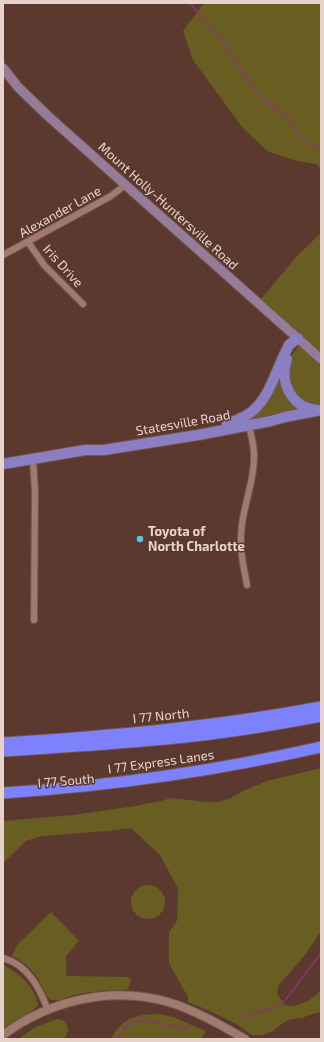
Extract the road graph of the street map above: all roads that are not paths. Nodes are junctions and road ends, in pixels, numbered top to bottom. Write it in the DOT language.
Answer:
graph roads {
  1 [pos="3,68"];
  2 [pos="125,184"];
  3 [pos="28,242"];
  4 [pos="3,255"];
  5 [pos="83,304"];
  6 [pos="298,338"];
  7 [pos="321,359"];
  8 [pos="320,410"];
  9 [pos="285,417"];
  10 [pos="227,424"];
  11 [pos="249,425"];
  12 [pos="85,450"];
  13 [pos="32,459"];
  14 [pos="3,464"];
  15 [pos="247,585"];
  16 [pos="34,620"];
  17 [pos="321,707"];
  18 [pos="321,716"];
  19 [pos="3,743"];
  20 [pos="321,747"];
  21 [pos="3,751"];
  22 [pos="321,755"];
  23 [pos="3,794"];
  24 [pos="3,801"];
  25 [pos="3,958"];
  26 [pos="48,1010"];
  27 [pos="3,1035"];
  28 [pos="245,1039"];
  1 -- 2 [label="main road, Mount Holly-Huntersville Road"];
  2 -- 3 [label="street, Alexander Lane"];
  2 -- 6 [label="main road, Mount Holly-Huntersville Road"];
  3 -- 4 [label="street, Alexander Lane"];
  3 -- 5 [label="street, Iris Drive"];
  6 -- 7 [label="main road, Mount Holly-Huntersville Road"];
  6 -- 8 [label="main road"];
  6 -- 10 [label="main road"];
  8 -- 9 [label="main road, Statesville Road"];
  9 -- 10 [label="main road, Statesville Road"];
  9 -- 11 [label="main road, Statesville Road"];
  10 -- 12 [label="main road, Statesville Road"];
  11 -- 12 [label="main road, Statesville Road"];
  11 -- 15 [label="street"];
  12 -- 13 [label="main road, Statesville Road"];
  13 -- 14 [label="main road, Statesville Road"];
  13 -- 16 [label="street"];
  17 -- 19 [label="highway, I 77 North"];
  18 -- 21 [label="highway, I 77 Express Lanes"];
  20 -- 23 [label="highway, I 77 Express Lanes"];
  22 -- 24 [label="highway, I 77 South"];
  25 -- 26 [label="street"];
  26 -- 27 [label="street"];
  26 -- 28 [label="street"];
}
